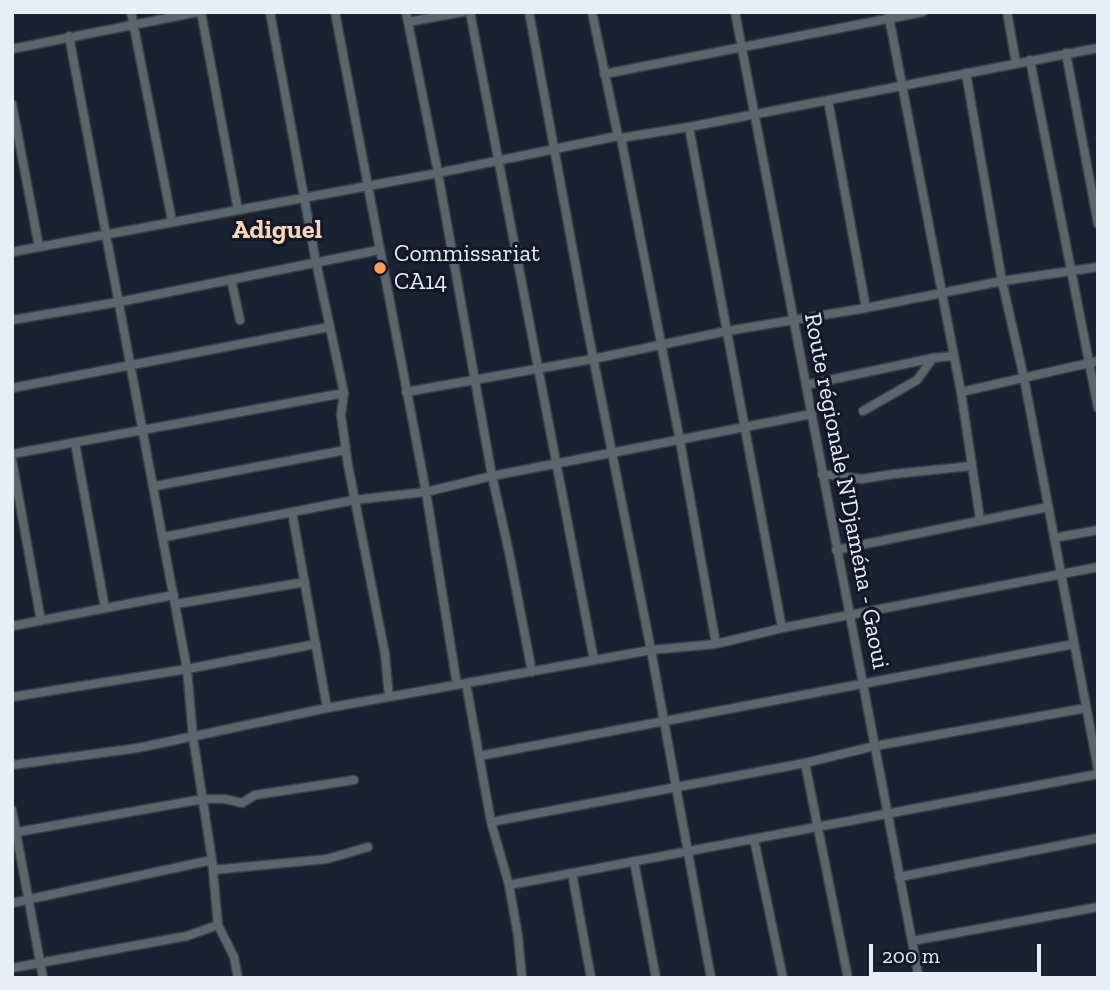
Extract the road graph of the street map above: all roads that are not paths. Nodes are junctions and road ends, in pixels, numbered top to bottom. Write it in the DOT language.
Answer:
graph roads {
  1 [pos="131,12"];
  2 [pos="200,12"];
  3 [pos="270,12"];
  4 [pos="335,12"];
  5 [pos="463,12"];
  6 [pos="470,12"];
  7 [pos="529,12"];
  8 [pos="592,12"];
  9 [pos="735,12"];
  10 [pos="923,12"];
  11 [pos="1007,12"];
  12 [pos="888,15"];
  13 [pos="407,17"];
  14 [pos="134,24"];
  15 [pos="69,36"];
  16 [pos="741,46"];
  17 [pos="1098,48"];
  18 [pos="12,49"];
  19 [pos="1066,53"];
  20 [pos="1030,60"];
  21 [pos="1016,63"];
  22 [pos="604,74"];
  23 [pos="966,74"];
  24 [pos="902,85"];
  25 [pos="828,100"];
  26 [pos="12,104"];
  27 [pos="753,114"];
  28 [pos="689,127"];
  29 [pos="620,137"];
  30 [pos="555,149"];
  31 [pos="500,160"];
  32 [pos="438,173"];
  33 [pos="369,184"];
  34 [pos="306,197"];
  35 [pos="238,210"];
  36 [pos="172,222"];
  37 [pos="1098,224"];
  38 [pos="107,234"];
  39 [pos="39,247"];
  40 [pos="379,250"];
  41 [pos="12,252"];
  42 [pos="316,262"];
  43 [pos="1098,267"];
  44 [pos="1072,271"];
  45 [pos="231,279"];
  46 [pos="1002,281"];
  47 [pos="943,293"];
  48 [pos="119,302"];
  49 [pos="866,308"];
  50 [pos="12,320"];
  51 [pos="240,320"];
  52 [pos="793,321"];
  53 [pos="329,327"];
  54 [pos="727,331"];
  55 [pos="661,345"];
  56 [pos="953,356"];
  57 [pos="933,358"];
  58 [pos="593,359"];
  59 [pos="1094,361"];
  60 [pos="131,364"];
  61 [pos="540,368"];
  62 [pos="1024,378"];
  63 [pos="475,380"];
  64 [pos="806,385"];
  65 [pos="12,388"];
  66 [pos="406,392"];
  67 [pos="344,393"];
  68 [pos="961,393"];
  69 [pos="1098,408"];
  70 [pos="863,411"];
  71 [pos="812,414"];
  72 [pos="746,427"];
  73 [pos="144,429"];
  74 [pos="680,441"];
  75 [pos="75,443"];
  76 [pos="346,450"];
  77 [pos="611,453"];
  78 [pos="12,454"];
  79 [pos="12,460"];
  80 [pos="558,464"];
  81 [pos="972,466"];
  82 [pos="822,474"];
  83 [pos="492,476"];
  84 [pos="155,486"];
  85 [pos="426,492"];
  86 [pos="354,499"];
  87 [pos="1048,507"];
  88 [pos="292,512"];
  89 [pos="980,519"];
  90 [pos="1098,530"];
  91 [pos="164,537"];
  92 [pos="1054,538"];
  93 [pos="836,550"];
  94 [pos="1098,567"];
  95 [pos="1060,574"];
  96 [pos="305,582"];
  97 [pos="175,599"];
  98 [pos="105,608"];
  99 [pos="849,616"];
  100 [pos="41,621"];
  101 [pos="12,626"];
  102 [pos="782,628"];
  103 [pos="316,644"];
  104 [pos="716,644"];
  105 [pos="1074,644"];
  106 [pos="651,650"];
  107 [pos="594,660"];
  108 [pos="187,669"];
  109 [pos="531,672"];
  110 [pos="466,683"];
  111 [pos="863,684"];
  112 [pos="457,685"];
  113 [pos="12,697"];
  114 [pos="389,697"];
  115 [pos="327,708"];
  116 [pos="1086,708"];
  117 [pos="663,723"];
  118 [pos="193,737"];
  119 [pos="875,746"];
  120 [pos="479,756"];
  121 [pos="805,763"];
  122 [pos="12,765"];
  123 [pos="1098,772"];
  124 [pos="354,780"];
  125 [pos="677,786"];
  126 [pos="203,799"];
  127 [pos="12,810"];
  128 [pos="887,814"];
  129 [pos="491,822"];
  130 [pos="819,827"];
  131 [pos="14,833"];
  132 [pos="1098,838"];
  133 [pos="754,839"];
  134 [pos="368,847"];
  135 [pos="689,851"];
  136 [pos="212,860"];
  137 [pos="634,861"];
  138 [pos="213,870"];
  139 [pos="572,873"];
  140 [pos="899,877"];
  141 [pos="509,885"];
  142 [pos="29,900"];
  143 [pos="12,903"];
  144 [pos="1098,907"];
  145 [pos="218,925"];
  146 [pos="912,941"];
  147 [pos="40,963"];
  148 [pos="12,968"];
  149 [pos="43,978"];
  150 [pos="239,978"];
  151 [pos="522,978"];
  152 [pos="591,978"];
  153 [pos="656,978"];
  154 [pos="711,978"];
  155 [pos="783,978"];
  156 [pos="848,978"];
  157 [pos="919,978"];
  1 -- 14 [label="street"];
  2 -- 14 [label="street"];
  2 -- 35 [label="street"];
  3 -- 34 [label="street"];
  4 -- 33 [label="street"];
  5 -- 13 [label="street"];
  6 -- 31 [label="street"];
  7 -- 30 [label="street"];
  8 -- 22 [label="street"];
  9 -- 16 [label="street, Route régionale N'Djaména - Gaoui"];
  10 -- 12 [label="street"];
  11 -- 21 [label="street"];
  12 -- 16 [label="street"];
  12 -- 24 [label="street"];
  13 -- 32 [label="street"];
  14 -- 15 [label="street"];
  14 -- 36 [label="street"];
  15 -- 18 [label="street"];
  15 -- 38 [label="street"];
  16 -- 22 [label="street"];
  16 -- 27 [label="street, Route régionale N'Djaména - Gaoui"];
  17 -- 19 [label="street"];
  19 -- 20 [label="street"];
  19 -- 37 [label="street"];
  20 -- 21 [label="street"];
  20 -- 44 [label="street"];
  21 -- 23 [label="street"];
  22 -- 29 [label="street"];
  23 -- 24 [label="street"];
  23 -- 46 [label="street"];
  24 -- 25 [label="street"];
  24 -- 47 [label="street"];
  25 -- 27 [label="street"];
  25 -- 49 [label="street"];
  26 -- 39 [label="street"];
  27 -- 28 [label="street"];
  27 -- 52 [label="street, Route régionale N'Djaména - Gaoui"];
  28 -- 29 [label="street"];
  28 -- 54 [label="street"];
  29 -- 30 [label="street"];
  29 -- 55 [label="street"];
  30 -- 31 [label="street"];
  30 -- 58 [label="street"];
  31 -- 32 [label="street"];
  31 -- 61 [label="street"];
  32 -- 33 [label="street"];
  32 -- 63 [label="street"];
  33 -- 34 [label="street"];
  33 -- 40 [label="street"];
  34 -- 35 [label="street"];
  34 -- 42 [label="street"];
  35 -- 36 [label="street"];
  36 -- 38 [label="street"];
  38 -- 39 [label="street"];
  38 -- 48 [label="street"];
  39 -- 41 [label="street"];
  40 -- 42 [label="street"];
  40 -- 66 [label="street"];
  42 -- 45 [label="street"];
  42 -- 53 [label="street"];
  43 -- 44 [label="street"];
  44 -- 46 [label="street"];
  44 -- 59 [label="street"];
  45 -- 48 [label="street"];
  45 -- 51 [label="street"];
  46 -- 47 [label="street"];
  46 -- 62 [label="street"];
  47 -- 49 [label="street"];
  47 -- 56 [label="street"];
  48 -- 50 [label="street"];
  48 -- 60 [label="street"];
  49 -- 52 [label="street"];
  52 -- 54 [label="street"];
  52 -- 64 [label="street, Route régionale N'Djaména - Gaoui"];
  53 -- 60 [label="street"];
  53 -- 67 [label="street"];
  54 -- 55 [label="street"];
  54 -- 72 [label="street"];
  55 -- 58 [label="street"];
  55 -- 74 [label="street"];
  56 -- 57 [label="street"];
  56 -- 68 [label="street"];
  57 -- 64 [label="street"];
  57 -- 70 [label="street"];
  58 -- 61 [label="street"];
  58 -- 77 [label="street"];
  59 -- 62 [label="street"];
  59 -- 69 [label="street"];
  60 -- 65 [label="street"];
  60 -- 73 [label="street"];
  61 -- 63 [label="street"];
  61 -- 80 [label="street"];
  62 -- 68 [label="street"];
  62 -- 87 [label="street"];
  63 -- 66 [label="street"];
  63 -- 83 [label="street"];
  64 -- 71 [label="street, Route régionale N'Djaména - Gaoui"];
  66 -- 85 [label="street"];
  67 -- 73 [label="street"];
  67 -- 76 [label="street"];
  68 -- 81 [label="street"];
  71 -- 72 [label="street"];
  71 -- 82 [label="street, Route régionale N'Djaména - Gaoui"];
  72 -- 74 [label="street"];
  72 -- 102 [label="street"];
  73 -- 75 [label="street"];
  73 -- 84 [label="street"];
  74 -- 77 [label="street"];
  74 -- 104 [label="street"];
  75 -- 78 [label="street"];
  75 -- 98 [label="street"];
  76 -- 84 [label="street"];
  76 -- 86 [label="street"];
  77 -- 80 [label="street"];
  77 -- 106 [label="street"];
  79 -- 100 [label="street"];
  80 -- 83 [label="street"];
  80 -- 107 [label="street"];
  81 -- 82 [label="street"];
  81 -- 89 [label="street"];
  82 -- 93 [label="street, Route régionale N'Djaména - Gaoui"];
  83 -- 85 [label="street"];
  83 -- 109 [label="street"];
  84 -- 91 [label="street"];
  85 -- 86 [label="street"];
  85 -- 112 [label="street"];
  86 -- 88 [label="street"];
  86 -- 114 [label="street"];
  87 -- 89 [label="street"];
  87 -- 92 [label="street"];
  88 -- 91 [label="street"];
  88 -- 96 [label="street"];
  89 -- 93 [label="street"];
  90 -- 92 [label="street"];
  91 -- 97 [label="street"];
  92 -- 95 [label="street"];
  93 -- 99 [label="street, Route régionale N'Djaména - Gaoui"];
  94 -- 95 [label="street"];
  95 -- 99 [label="street"];
  95 -- 105 [label="street"];
  96 -- 97 [label="street"];
  96 -- 103 [label="street"];
  97 -- 98 [label="street"];
  97 -- 108 [label="street"];
  98 -- 100 [label="street"];
  99 -- 102 [label="street"];
  99 -- 111 [label="street, Route régionale N'Djaména - Gaoui"];
  100 -- 101 [label="street"];
  102 -- 104 [label="street"];
  103 -- 108 [label="street"];
  103 -- 115 [label="street"];
  104 -- 106 [label="street"];
  105 -- 111 [label="street"];
  105 -- 116 [label="street"];
  106 -- 107 [label="street"];
  106 -- 117 [label="street"];
  107 -- 109 [label="street"];
  108 -- 113 [label="street"];
  108 -- 118 [label="street"];
  109 -- 110 [label="street"];
  110 -- 112 [label="street"];
  110 -- 120 [label="street"];
  111 -- 117 [label="street"];
  111 -- 119 [label="street, Route régionale N'Djaména - Gaoui"];
  112 -- 114 [label="street"];
  114 -- 115 [label="street"];
  115 -- 118 [label="street"];
  116 -- 119 [label="street"];
  116 -- 123 [label="street"];
  117 -- 120 [label="street"];
  117 -- 125 [label="street"];
  118 -- 122 [label="street"];
  118 -- 126 [label="street"];
  119 -- 121 [label="street"];
  119 -- 128 [label="street, Route régionale N'Djaména - Gaoui"];
  120 -- 129 [label="street"];
  121 -- 125 [label="street"];
  121 -- 130 [label="street"];
  123 -- 128 [label="street"];
  124 -- 126 [label="street"];
  125 -- 129 [label="street"];
  125 -- 135 [label="street"];
  126 -- 131 [label="street"];
  126 -- 136 [label="street"];
  127 -- 131 [label="street"];
  128 -- 130 [label="street"];
  128 -- 140 [label="street, Route régionale N'Djaména - Gaoui"];
  129 -- 141 [label="street"];
  130 -- 133 [label="street"];
  130 -- 156 [label="street"];
  131 -- 142 [label="street"];
  132 -- 140 [label="street"];
  133 -- 135 [label="street"];
  133 -- 155 [label="street"];
  134 -- 138 [label="street"];
  135 -- 137 [label="street"];
  135 -- 154 [label="street"];
  136 -- 138 [label="street"];
  136 -- 142 [label="street"];
  137 -- 139 [label="street"];
  137 -- 153 [label="street"];
  138 -- 145 [label="street"];
  139 -- 141 [label="street"];
  139 -- 152 [label="street"];
  140 -- 146 [label="street, Route régionale N'Djaména - Gaoui"];
  141 -- 151 [label="street"];
  142 -- 143 [label="street"];
  142 -- 147 [label="street"];
  144 -- 146 [label="street"];
  145 -- 147 [label="street"];
  145 -- 150 [label="street"];
  146 -- 157 [label="street, Route régionale N'Djaména - Gaoui"];
  147 -- 148 [label="street"];
  147 -- 149 [label="street"];
}
